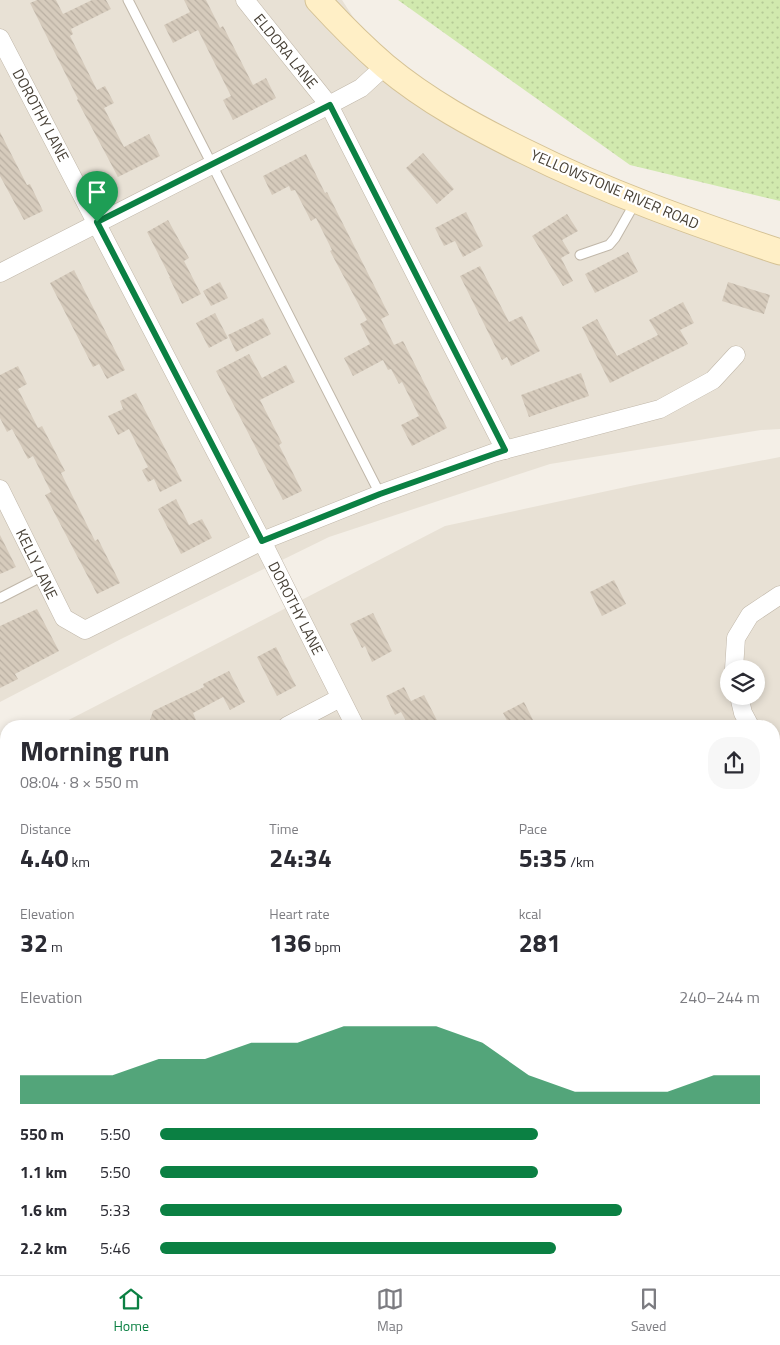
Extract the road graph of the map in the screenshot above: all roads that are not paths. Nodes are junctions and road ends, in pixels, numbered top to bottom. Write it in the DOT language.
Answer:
graph roads {
  1 [pos="128,0"];
  2 [pos="245,0"];
  3 [pos="318,0"];
  4 [pos="0,38"];
  5 [pos="385,66"];
  6 [pos="330,105"];
  7 [pos="211,165"];
  8 [pos="636,200"];
  9 [pos="97,222"];
  10 [pos="780,252"];
  11 [pos="580,254"];
  12 [pos="0,273"];
  13 [pos="736,355"];
  14 [pos="505,450"];
  15 [pos="0,489"];
  16 [pos="380,494"];
  17 [pos="262,541"];
  18 [pos="43,576"];
  19 [pos="780,595"];
  20 [pos="0,598"];
  21 [pos="735,660"];
  22 [pos="340,698"];
  23 [pos="742,705"];
  24 [pos="298,720"];
  25 [pos="352,720"];
  26 [pos="747,720"];
  1 -- 7 [label="lane"];
  2 -- 6 [label="street, ELDORA LANE"];
  3 -- 5 [label="street, YELLOWSTONE RIVER ROAD"];
  4 -- 9 [label="street, DOROTHY LANE"];
  5 -- 6 [label="street"];
  5 -- 8 [label="street, YELLOWSTONE RIVER ROAD"];
  6 -- 7 [label="street"];
  6 -- 14 [label="street, ELDORA LANE"];
  7 -- 9 [label="street"];
  7 -- 16 [label="lane"];
  8 -- 10 [label="street, YELLOWSTONE RIVER ROAD"];
  8 -- 11 [label="lane"];
  9 -- 12 [label="street"];
  9 -- 17 [label="street, DOROTHY LANE"];
  13 -- 14 [label="street"];
  14 -- 16 [label="street"];
  15 -- 18 [label="street, KELLY LANE"];
  16 -- 17 [label="street"];
  17 -- 18 [label="street, KELLY LANE"];
  17 -- 22 [label="street, DOROTHY LANE"];
  18 -- 20 [label="lane"];
  19 -- 21 [label="street"];
  22 -- 24 [label="street"];
  22 -- 25 [label="street, DOROTHY LANE"];
  23 -- 26 [label="street"];
}
